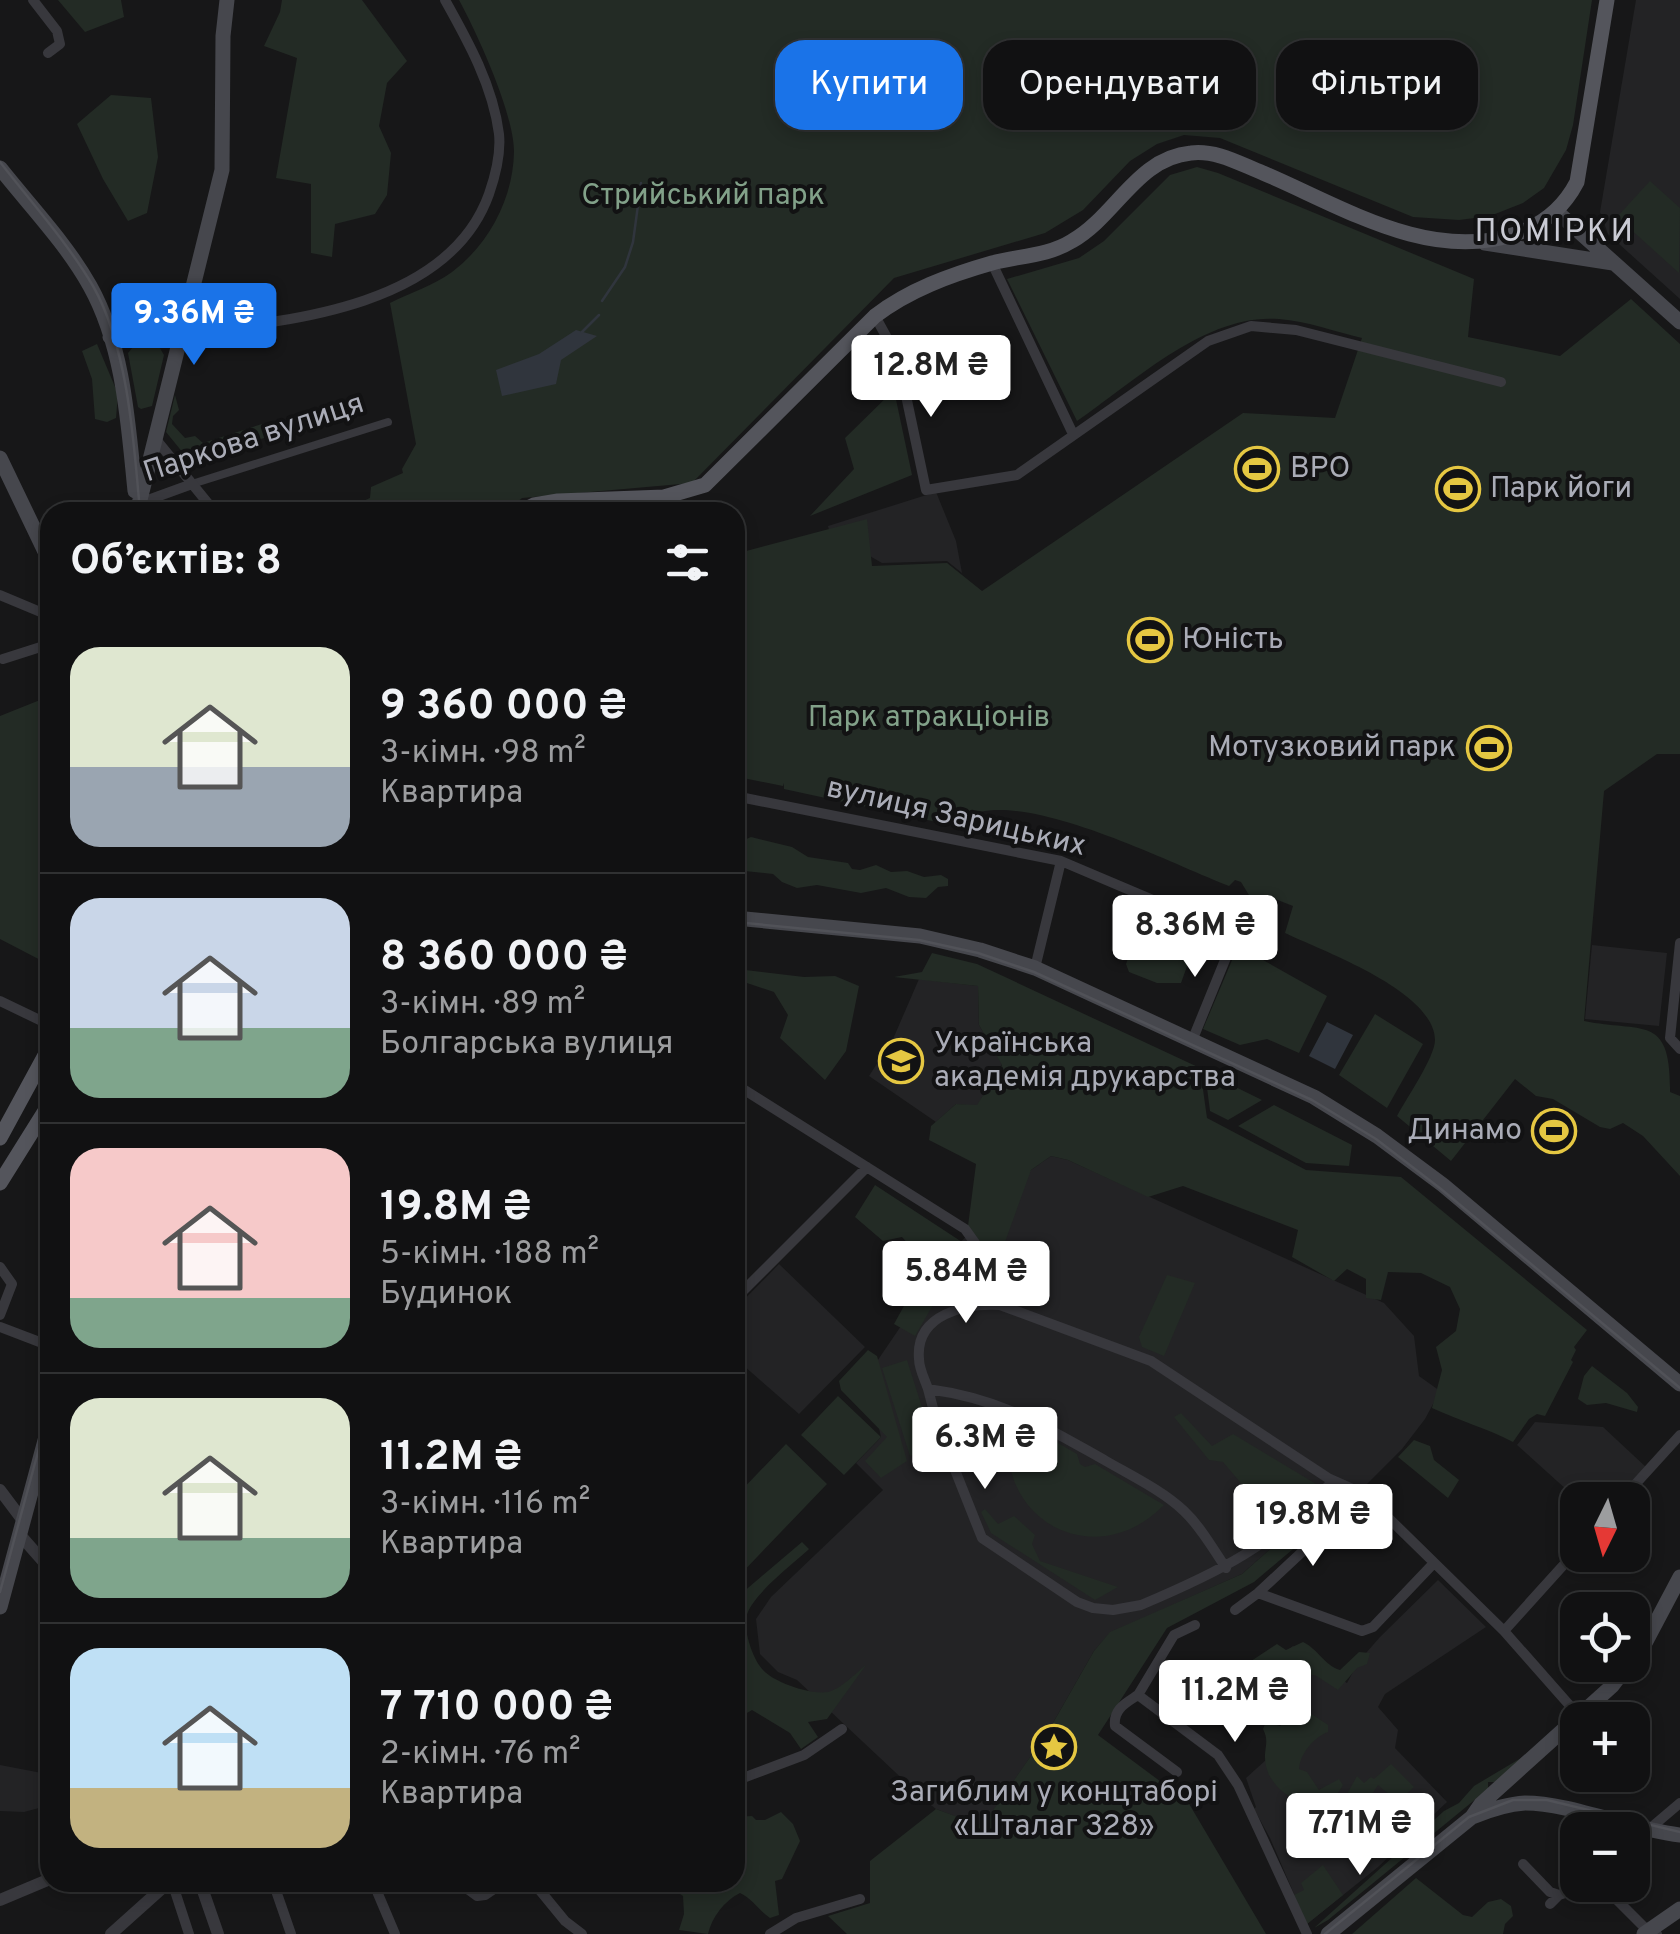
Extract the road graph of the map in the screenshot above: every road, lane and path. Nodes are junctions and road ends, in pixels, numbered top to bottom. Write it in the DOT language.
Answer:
graph roads {
  1 [pos="32,0"];
  2 [pos="227,0"];
  3 [pos="445,0"];
  4 [pos="1607,0"];
  5 [pos="48,53"];
  6 [pos="0,168"];
  7 [pos="1556,211"];
  8 [pos="1485,242"];
  9 [pos="992,263"];
  10 [pos="1614,263"];
  11 [pos="875,316"];
  12 [pos="1680,322"];
  13 [pos="180,333"];
  14 [pos="110,337"];
  15 [pos="1501,382"];
  16 [pos="128,415"];
  17 [pos="158,419"];
  18 [pos="388,422"];
  19 [pos="1073,434"];
  20 [pos="154,437"];
  21 [pos="0,458"];
  22 [pos="192,484"];
  23 [pos="135,502"];
  24 [pos="138,502"];
  25 [pos="150,502"];
  26 [pos="207,502"];
  27 [pos="563,502"];
  28 [pos="40,541"];
  29 [pos="0,596"];
  30 [pos="40,612"];
  31 [pos="40,647"];
  32 [pos="3,659"];
  33 [pos="745,798"];
  34 [pos="1061,860"];
  35 [pos="745,919"];
  36 [pos="1236,933"];
  37 [pos="1680,943"];
  38 [pos="1272,950"];
  39 [pos="1035,968"];
  40 [pos="0,1001"];
  41 [pos="40,1020"];
  42 [pos="1192,1041"];
  43 [pos="1680,1049"];
  44 [pos="40,1064"];
  45 [pos="745,1090"];
  46 [pos="40,1119"];
  47 [pos="0,1138"];
  48 [pos="867,1167"];
  49 [pos="0,1183"];
  50 [pos="0,1267"];
  51 [pos="745,1289"];
  52 [pos="1000,1305"];
  53 [pos="0,1315"];
  54 [pos="0,1326"];
  55 [pos="40,1342"];
  56 [pos="1680,1384"];
  57 [pos="928,1389"];
  58 [pos="1680,1435"];
  59 [pos="40,1472"];
  60 [pos="1333,1481"];
  61 [pos="1638,1482"];
  62 [pos="0,1490"];
  63 [pos="1364,1494"];
  64 [pos="22,1528"];
  65 [pos="40,1554"];
  66 [pos="1433,1564"];
  67 [pos="1226,1568"];
  68 [pos="1560,1569"];
  69 [pos="1678,1587"];
  70 [pos="1258,1593"];
  71 [pos="0,1607"];
  72 [pos="1235,1610"];
  73 [pos="1194,1625"];
  74 [pos="1650,1631"];
  75 [pos="1504,1632"];
  76 [pos="1615,1682"];
  77 [pos="1138,1695"];
  78 [pos="1567,1702"];
  79 [pos="1595,1702"];
  80 [pos="842,1729"];
  81 [pos="1560,1734"];
  82 [pos="1177,1772"];
  83 [pos="745,1777"];
  84 [pos="1512,1778"];
  85 [pos="1522,1803"];
  86 [pos="1680,1803"];
  87 [pos="1567,1812"];
  88 [pos="1472,1817"];
  89 [pos="1650,1829"];
  90 [pos="1650,1832"];
  91 [pos="1680,1835"];
  92 [pos="1523,1864"];
  93 [pos="40,1883"];
  94 [pos="159,1892"];
  95 [pos="174,1892"];
  96 [pos="203,1892"];
  97 [pos="276,1892"];
  98 [pos="378,1892"];
  99 [pos="541,1892"];
  100 [pos="1559,1894"];
  101 [pos="860,1899"];
  102 [pos="0,1900"];
  103 [pos="1619,1902"];
  104 [pos="1550,1904"];
  105 [pos="1680,1909"];
  106 [pos="1650,1933"];
  107 [pos="112,1934"];
  108 [pos="189,1934"];
  109 [pos="218,1934"];
  110 [pos="291,1934"];
  111 [pos="395,1934"];
  112 [pos="582,1934"];
  113 [pos="770,1934"];
  114 [pos="1307,1934"];
  115 [pos="1328,1934"];
  1 -- 5 [label="street"];
  2 -- 13 [label="main road"];
  3 -- 13 [label="street"];
  4 -- 7 [label="main road"];
  6 -- 14 [label="main road"];
  7 -- 8 [label="main road"];
  7 -- 10 [label="main road"];
  8 -- 9 [label="main road"];
  8 -- 10 [label="main road"];
  9 -- 11 [label="main road"];
  9 -- 19 [label="street"];
  10 -- 12 [label="main road"];
  11 -- 19 [label="street"];
  11 -- 27 [label="main road"];
  13 -- 14 [label="main road"];
  13 -- 17 [label="main road"];
  14 -- 16 [label="main road"];
  15 -- 19 [label="street"];
  16 -- 17 [label="main road"];
  16 -- 23 [label="main road"];
  17 -- 20 [label="main road"];
  18 -- 22 [label="street, Паркова вулиця"];
  20 -- 22 [label="street"];
  20 -- 24 [label="main road"];
  21 -- 28 [label="main road"];
  22 -- 25 [label="street, Паркова вулиця"];
  22 -- 26 [label="street"];
  29 -- 30 [label="street"];
  31 -- 32 [label="street"];
  33 -- 34 [label="street, вулиця Зарицьких"];
  34 -- 36 [label="street, вулиця Зарицьких"];
  34 -- 39 [label="street"];
  35 -- 39 [label="main road"];
  36 -- 38 [label="street, вулиця Зарицьких"];
  36 -- 42 [label="street"];
  37 -- 43 [label="street"];
  39 -- 42 [label="main road"];
  40 -- 41 [label="street"];
  42 -- 56 [label="main road"];
  44 -- 47 [label="main road"];
  45 -- 48 [label="street"];
  46 -- 49 [label="main road"];
  48 -- 51 [label="street"];
  48 -- 52 [label="street"];
  50 -- 53 [label="street"];
  52 -- 57 [label="street"];
  52 -- 60 [label="street"];
  54 -- 55 [label="street"];
  57 -- 67 [label="street"];
  57 -- 67 [label="street"];
  58 -- 61 [label="street"];
  59 -- 64 [label="main road"];
  60 -- 63 [label="street"];
  60 -- 67 [label="street"];
  62 -- 64 [label="street"];
  63 -- 66 [label="street"];
  63 -- 70 [label="street"];
  64 -- 65 [label="street"];
  64 -- 71 [label="main road"];
  66 -- 70 [label="street"];
  66 -- 75 [label="street"];
  68 -- 75 [label="street"];
  69 -- 74 [label="main road"];
  70 -- 72 [label="street"];
  73 -- 77 [label="street"];
  75 -- 78 [label="street"];
  76 -- 79 [label="main road"];
  77 -- 82 [label="street"];
  77 -- 114 [label="street"];
  80 -- 83 [label="street"];
  81 -- 84 [label="main road"];
  84 -- 85 [label="main road"];
  84 -- 88 [label="main road"];
  85 -- 87 [label="main road"];
  85 -- 88 [label="main road"];
  86 -- 89 [label="street"];
  88 -- 115 [label="main road"];
  90 -- 91 [label="main road"];
  92 -- 100 [label="street"];
  93 -- 102 [label="street"];
  94 -- 107 [label="street"];
  95 -- 108 [label="street"];
  96 -- 109 [label="street"];
  97 -- 110 [label="street"];
  98 -- 111 [label="street"];
  99 -- 112 [label="street"];
  100 -- 104 [label="street"];
  101 -- 113 [label="street"];
  103 -- 106 [label="street"];
  105 -- 106 [label="main road"];
}
